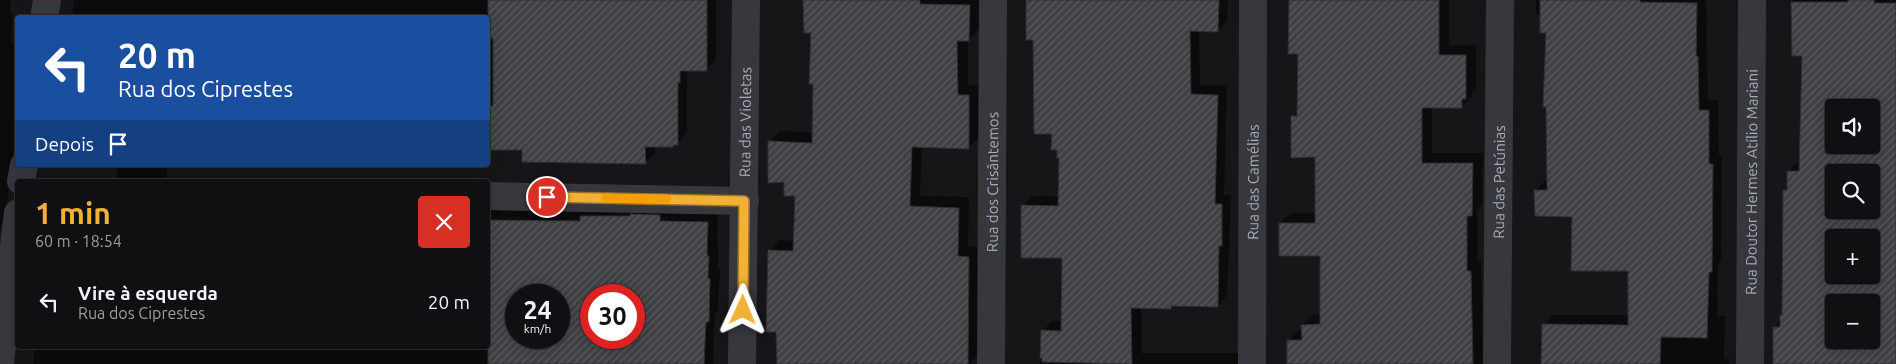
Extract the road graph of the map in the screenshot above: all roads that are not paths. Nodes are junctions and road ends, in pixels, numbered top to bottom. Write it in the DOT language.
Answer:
graph roads {
  1 [pos="47,0"];
  2 [pos="746,0"];
  3 [pos="993,0"];
  4 [pos="1254,0"];
  5 [pos="1500,0"];
  6 [pos="1752,0"];
  7 [pos="44,15"];
  8 [pos="490,196"];
  9 [pos="744,201"];
  10 [pos="15,238"];
  11 [pos="0,362"];
  12 [pos="742,364"];
  13 [pos="991,364"];
  14 [pos="1252,364"];
  15 [pos="1497,364"];
  16 [pos="1750,364"];
  1 -- 7 [label="street"];
  2 -- 9 [label="street, Rua das Violetas"];
  3 -- 13 [label="street, Rua dos Crisântemos"];
  4 -- 14 [label="street, Rua das Camélias"];
  5 -- 15 [label="street, Rua das Petúnias"];
  6 -- 16 [label="street, Rua Doutor Hermes Atílio Mariani"];
  8 -- 9 [label="street"];
  9 -- 12 [label="street, Rua das Violetas"];
  10 -- 11 [label="street"];
}
